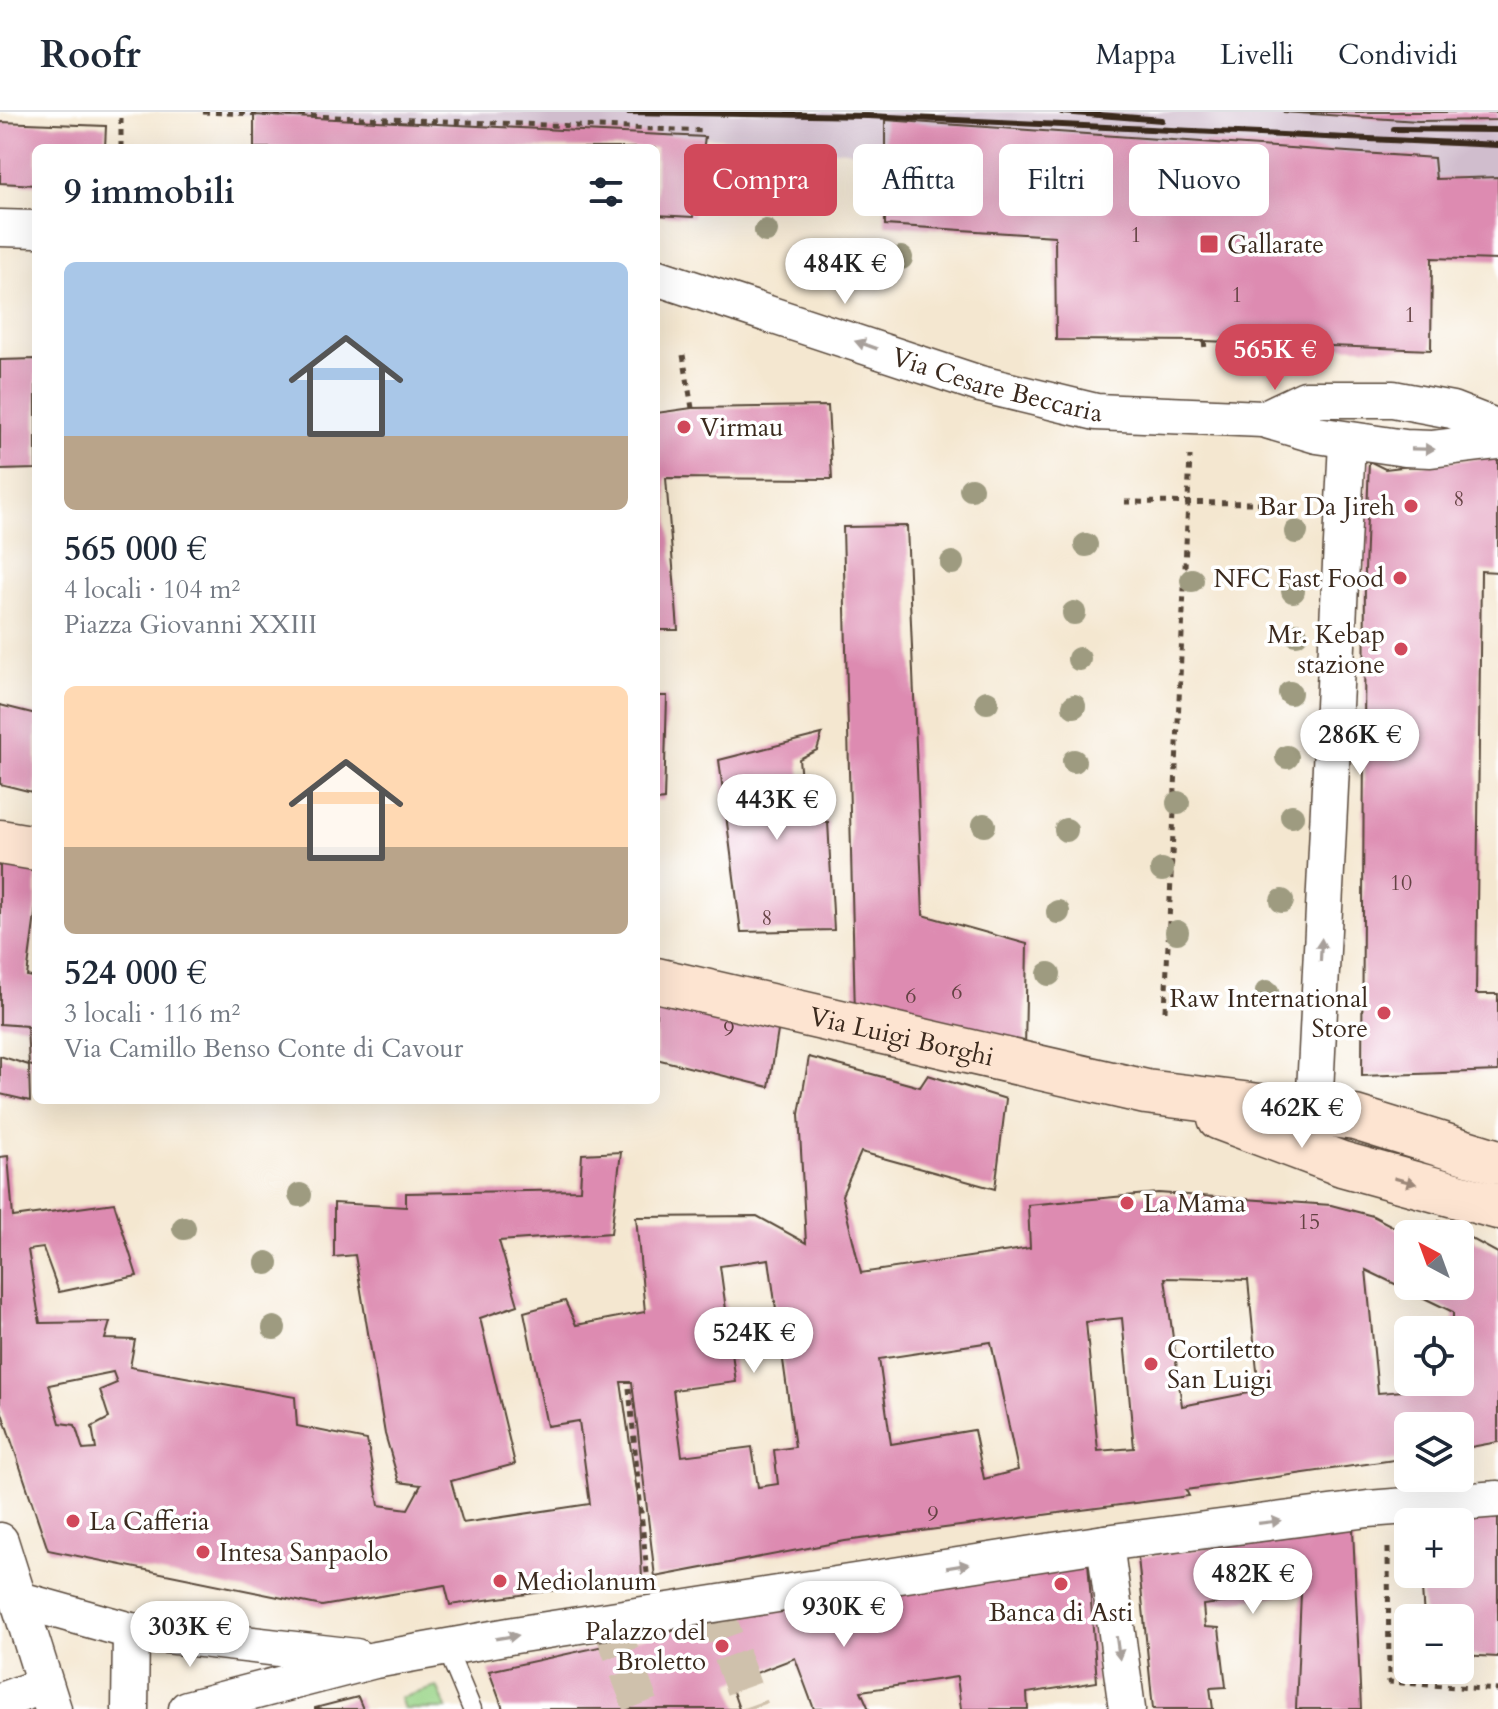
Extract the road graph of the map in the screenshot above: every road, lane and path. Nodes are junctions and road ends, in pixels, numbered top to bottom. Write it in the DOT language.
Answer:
graph roads {
  1 [pos="121,112"];
  2 [pos="203,112"];
  3 [pos="706,131"];
  4 [pos="121,144"];
  5 [pos="0,228"];
  6 [pos="32,229"];
  7 [pos="660,278"];
  8 [pos="1204,341"];
  9 [pos="1205,349"];
  10 [pos="683,355"];
  11 [pos="692,408"];
  12 [pos="1263,419"];
  13 [pos="1498,428"];
  14 [pos="1498,441"];
  15 [pos="1347,442"];
  16 [pos="1191,445"];
  17 [pos="1125,502"];
  18 [pos="1186,503"];
  19 [pos="1259,503"];
  20 [pos="0,842"];
  21 [pos="32,847"];
  22 [pos="660,981"];
  23 [pos="1165,1011"];
  24 [pos="1146,1092"];
  25 [pos="1314,1112"];
  26 [pos="1264,1134"];
  27 [pos="1498,1162"];
  28 [pos="1498,1207"];
  29 [pos="629,1388"];
  30 [pos="1498,1499"];
  31 [pos="1387,1507"];
  32 [pos="0,1541"];
  33 [pos="1105,1543"];
  34 [pos="20,1600"];
  35 [pos="651,1614"];
  36 [pos="131,1631"];
  37 [pos="446,1647"];
  38 [pos="375,1660"];
  39 [pos="1498,1690"];
  40 [pos="49,1697"];
  41 [pos="0,1701"];
  42 [pos="130,1709"];
  43 [pos="187,1709"];
  44 [pos="472,1709"];
  45 [pos="1127,1709"];
  1 -- 4 [label="path"];
  2 -- 3 [label="path"];
  5 -- 6 [label="street"];
  12 -- 7 [label="street, Via Cesare Beccaria, one-way"];
  8 -- 9 [label="path"];
  10 -- 11 [label="path"];
  12 -- 13 [label="street"];
  12 -- 15 [label="street, Via Cesare Beccaria"];
  15 -- 14 [label="street, Via Cesare Beccaria, one-way"];
  25 -- 15 [label="street, one-way"];
  16 -- 18 [label="path"];
  17 -- 18 [label="path"];
  18 -- 19 [label="path"];
  18 -- 23 [label="path"];
  20 -- 21 [label="street"];
  22 -- 24 [label="street, Via Luigi Borghi"];
  24 -- 25 [label="street, Via Luigi Borghi"];
  24 -- 26 [label="street, Via Luigi Borghi"];
  25 -- 26 [label="street"];
  25 -- 27 [label="street, Via Luigi Borghi"];
  26 -- 28 [label="street, Via Luigi Borghi, one-way"];
  29 -- 35 [label="path"];
  30 -- 31 [label="street"];
  33 -- 31 [label="street, one-way"];
  31 -- 39 [label="path"];
  32 -- 34 [label="street"];
  35 -- 33 [label="street, one-way"];
  33 -- 45 [label="street, one-way"];
  34 -- 36 [label="street"];
  34 -- 40 [label="street"];
  37 -- 35 [label="street, one-way"];
  36 -- 38 [label="street"];
  36 -- 42 [label="street"];
  37 -- 38 [label="street"];
  37 -- 44 [label="lane"];
  38 -- 43 [label="street"];
  40 -- 41 [label="street"];
}
